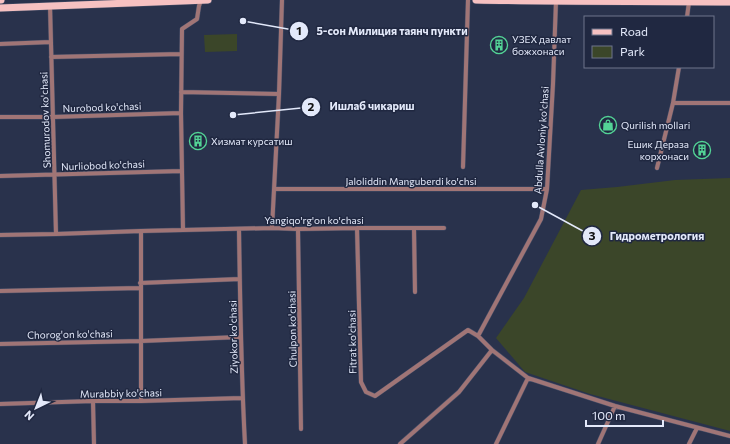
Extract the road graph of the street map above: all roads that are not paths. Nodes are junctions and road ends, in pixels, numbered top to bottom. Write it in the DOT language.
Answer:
graph roads {
  1 [pos="202,0"];
  2 [pos="208,0"];
  3 [pos="282,0"];
  4 [pos="468,0"];
  5 [pos="476,0"];
  6 [pos="556,2"];
  7 [pos="689,2"];
  8 [pos="730,2"];
  9 [pos="50,6"];
  10 [pos="0,8"];
  11 [pos="687,16"];
  12 [pos="51,42"];
  13 [pos="0,44"];
  14 [pos="182,54"];
  15 [pos="51,57"];
  16 [pos="679,68"];
  17 [pos="181,92"];
  18 [pos="279,94"];
  19 [pos="673,103"];
  20 [pos="730,103"];
  21 [pos="181,113"];
  22 [pos="0,117"];
  23 [pos="53,117"];
  24 [pos="463,167"];
  25 [pos="657,168"];
  26 [pos="182,171"];
  27 [pos="55,175"];
  28 [pos="0,176"];
  29 [pos="275,189"];
  30 [pos="547,189"];
  31 [pos="272,228"];
  32 [pos="357,228"];
  33 [pos="414,228"];
  34 [pos="444,228"];
  35 [pos="239,229"];
  36 [pos="298,229"];
  37 [pos="183,230"];
  38 [pos="140,231"];
  39 [pos="56,234"];
  40 [pos="0,235"];
  41 [pos="240,279"];
  42 [pos="140,283"];
  43 [pos="140,288"];
  44 [pos="0,291"];
  45 [pos="414,292"];
  46 [pos="478,336"];
  47 [pos="240,337"];
  48 [pos="141,341"];
  49 [pos="0,344"];
  50 [pos="492,350"];
  51 [pos="528,378"];
  52 [pos="242,398"];
  53 [pos="93,401"];
  54 [pos="141,401"];
  55 [pos="0,404"];
  56 [pos="615,406"];
  57 [pos="696,428"];
  58 [pos="302,429"];
  59 [pos="730,436"];
  60 [pos="94,444"];
  61 [pos="245,444"];
  62 [pos="400,444"];
  63 [pos="496,444"];
  64 [pos="598,444"];
  65 [pos="689,444"];
  1 -- 2 [label="main road"];
  1 -- 9 [label="main road"];
  1 -- 14 [label="street"];
  3 -- 18 [label="street"];
  4 -- 24 [label="street"];
  5 -- 6 [label="main road"];
  6 -- 7 [label="main road"];
  6 -- 30 [label="street, Abdulla Avloniy ko'chasi"];
  7 -- 8 [label="main road"];
  7 -- 11 [label="street"];
  9 -- 10 [label="main road"];
  9 -- 12 [label="street, Shomurodov ko'chasi"];
  12 -- 13 [label="street"];
  12 -- 15 [label="street, Shomurodov ko'chasi"];
  14 -- 15 [label="street"];
  14 -- 17 [label="street"];
  15 -- 23 [label="street, Shomurodov ko'chasi"];
  16 -- 19 [label="street"];
  17 -- 18 [label="street"];
  17 -- 21 [label="street"];
  18 -- 29 [label="street"];
  19 -- 20 [label="street"];
  19 -- 25 [label="street"];
  21 -- 23 [label="street, Nurobod ko'chasi"];
  21 -- 26 [label="street"];
  22 -- 23 [label="street, Nurobod ko'chasi"];
  23 -- 27 [label="street, Shomurodov ko'chasi"];
  26 -- 27 [label="street, Nurliobod ko'chasi"];
  26 -- 37 [label="street"];
  27 -- 28 [label="street, Nurliobod ko'chasi"];
  27 -- 39 [label="street, Shomurodov ko'chasi"];
  29 -- 30 [label="street, Jaloliddin Manguberdi ko'chsi"];
  29 -- 31 [label="street"];
  30 -- 46 [label="street, Abdulla Avloniy ko'chasi"];
  31 -- 35 [label="street, Yangiqo'rg'on ko'chasi"];
  31 -- 36 [label="street, Yangiqo'rg'on ko'chasi"];
  32 -- 33 [label="street, Yangiqo'rg'on ko'chasi"];
  32 -- 36 [label="street, Yangiqo'rg'on ko'chasi"];
  32 -- 46 [label="street, Fitrat ko'chasi"];
  33 -- 34 [label="street, Yangiqo'rg'on ko'chasi"];
  33 -- 45 [label="street"];
  35 -- 37 [label="street, Yangiqo'rg'on ko'chasi"];
  35 -- 41 [label="street, Ziyokor ko'chasi"];
  36 -- 58 [label="street, Chulpon ko'chasi"];
  37 -- 38 [label="street, Yangiqo'rg'on ko'chasi"];
  38 -- 39 [label="street, Yangiqo'rg'on ko'chasi"];
  38 -- 42 [label="street"];
  39 -- 40 [label="street, Yangiqo'rg'on ko'chasi"];
  41 -- 42 [label="street"];
  41 -- 47 [label="street, Ziyokor ko'chasi"];
  42 -- 43 [label="street"];
  43 -- 44 [label="street"];
  43 -- 48 [label="street"];
  46 -- 50 [label="street"];
  47 -- 48 [label="street, Chorog'on ko'chasi"];
  47 -- 52 [label="street, Ziyokor ko'chasi"];
  48 -- 49 [label="street, Chorog'on ko'chasi"];
  48 -- 54 [label="street"];
  50 -- 51 [label="street"];
  50 -- 62 [label="street"];
  51 -- 56 [label="street"];
  51 -- 63 [label="street"];
  52 -- 54 [label="street, Murabbiy ko'chasi"];
  52 -- 61 [label="street, Ziyokor ko'chasi"];
  53 -- 54 [label="street, Murabbiy ko'chasi"];
  53 -- 55 [label="street, Murabbiy ko'chasi"];
  53 -- 60 [label="street"];
  56 -- 57 [label="street"];
  56 -- 64 [label="street"];
  57 -- 59 [label="street"];
  57 -- 65 [label="street"];
}
